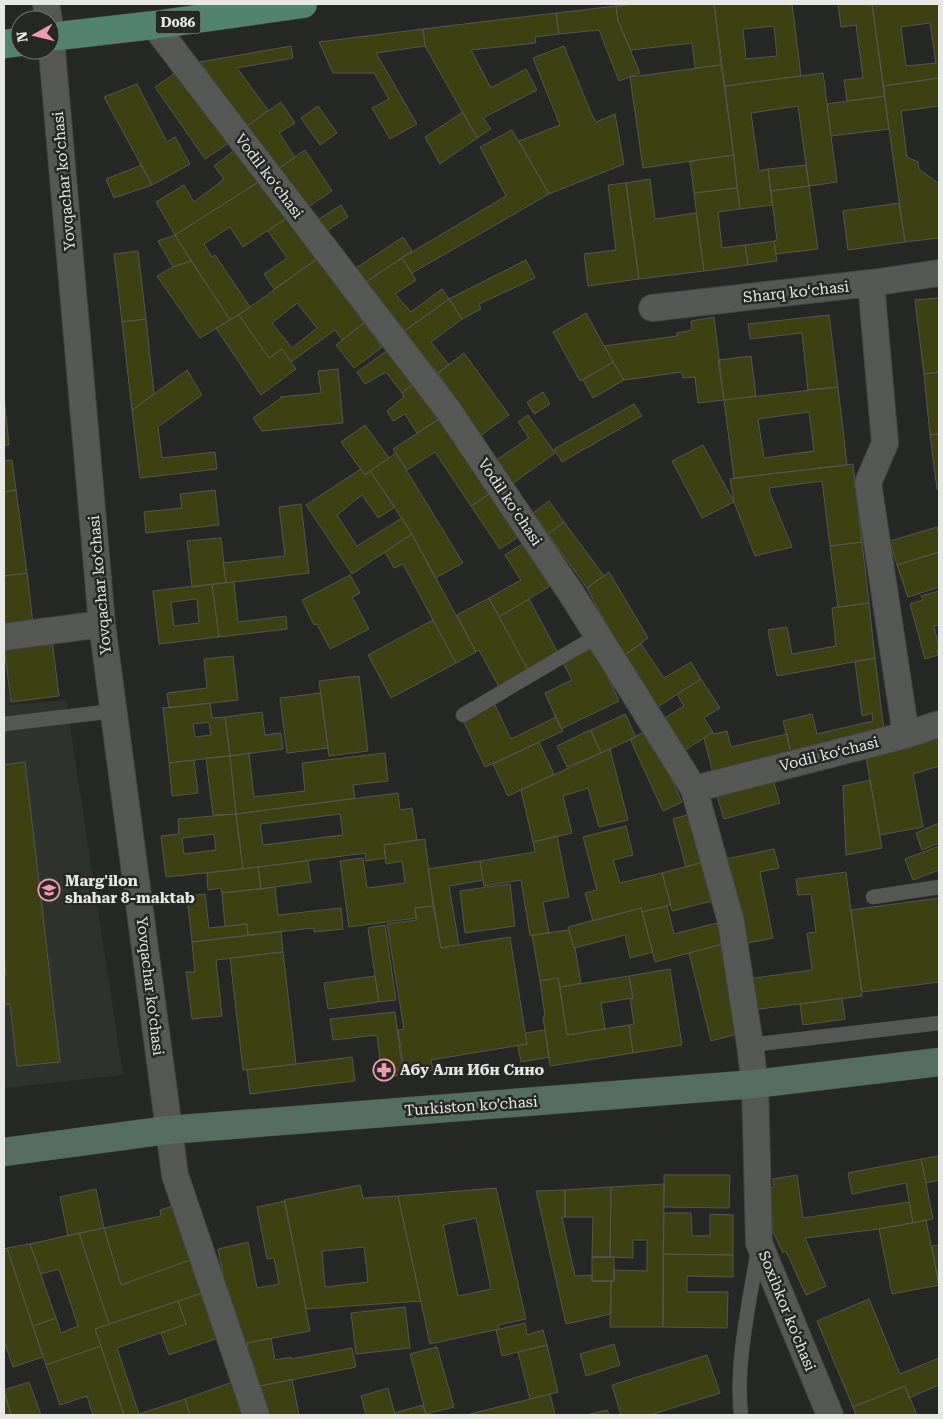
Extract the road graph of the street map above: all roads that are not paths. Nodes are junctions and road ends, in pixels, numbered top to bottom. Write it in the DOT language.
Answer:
graph roads {
  1 [pos="303,4"];
  2 [pos="154,26"];
  3 [pos="60,30"];
  4 [pos="53,60"];
  5 [pos="939,273"];
  6 [pos="871,283"];
  7 [pos="652,308"];
  8 [pos="102,624"];
  9 [pos="597,636"];
  10 [pos="4,637"];
  11 [pos="114,711"];
  12 [pos="463,714"];
  13 [pos="4,724"];
  14 [pos="939,724"];
  15 [pos="906,735"];
  16 [pos="694,789"];
  17 [pos="939,887"];
  18 [pos="873,896"];
  19 [pos="939,1023"];
  20 [pos="750,1045"];
  21 [pos="939,1062"];
  22 [pos="755,1084"];
  23 [pos="168,1130"];
  24 [pos="4,1152"];
  25 [pos="759,1243"];
  26 [pos="256,1415"];
  27 [pos="741,1415"];
  28 [pos="830,1415"];
  1 -- 2 [label="main road, D086"];
  2 -- 3 [label="main road, D086"];
  2 -- 9 [label="street, Vodil koʻchasi"];
  4 -- 8 [label="street, Yovqachar koʻchasi"];
  5 -- 6 [label="street, Sharq koʻchasi"];
  6 -- 7 [label="street, Sharq koʻchasi"];
  6 -- 15 [label="street"];
  8 -- 10 [label="street"];
  8 -- 11 [label="street, Yovqachar koʻchasi"];
  9 -- 12 [label="lane"];
  9 -- 16 [label="street, Vodil koʻchasi"];
  11 -- 13 [label="lane"];
  11 -- 23 [label="street, Yovqachar koʻchasi"];
  14 -- 15 [label="street, Vodil koʻchasi"];
  15 -- 16 [label="street, Vodil koʻchasi"];
  16 -- 20 [label="street, Soxibkor ko'chasi"];
  17 -- 18 [label="lane"];
  19 -- 20 [label="lane"];
  20 -- 22 [label="street, Soxibkor ko'chasi"];
  21 -- 22 [label="main road, Turkiston ko’chasi"];
  22 -- 23 [label="main road, Turkiston ko’chasi"];
  22 -- 25 [label="street, Soxibkor ko'chasi"];
  23 -- 24 [label="main road, Turkiston ko’chasi"];
  23 -- 26 [label="street, Yovqachar koʻchasi"];
  25 -- 27 [label="lane"];
  25 -- 28 [label="street, Soxibkor ko'chasi"];
}
